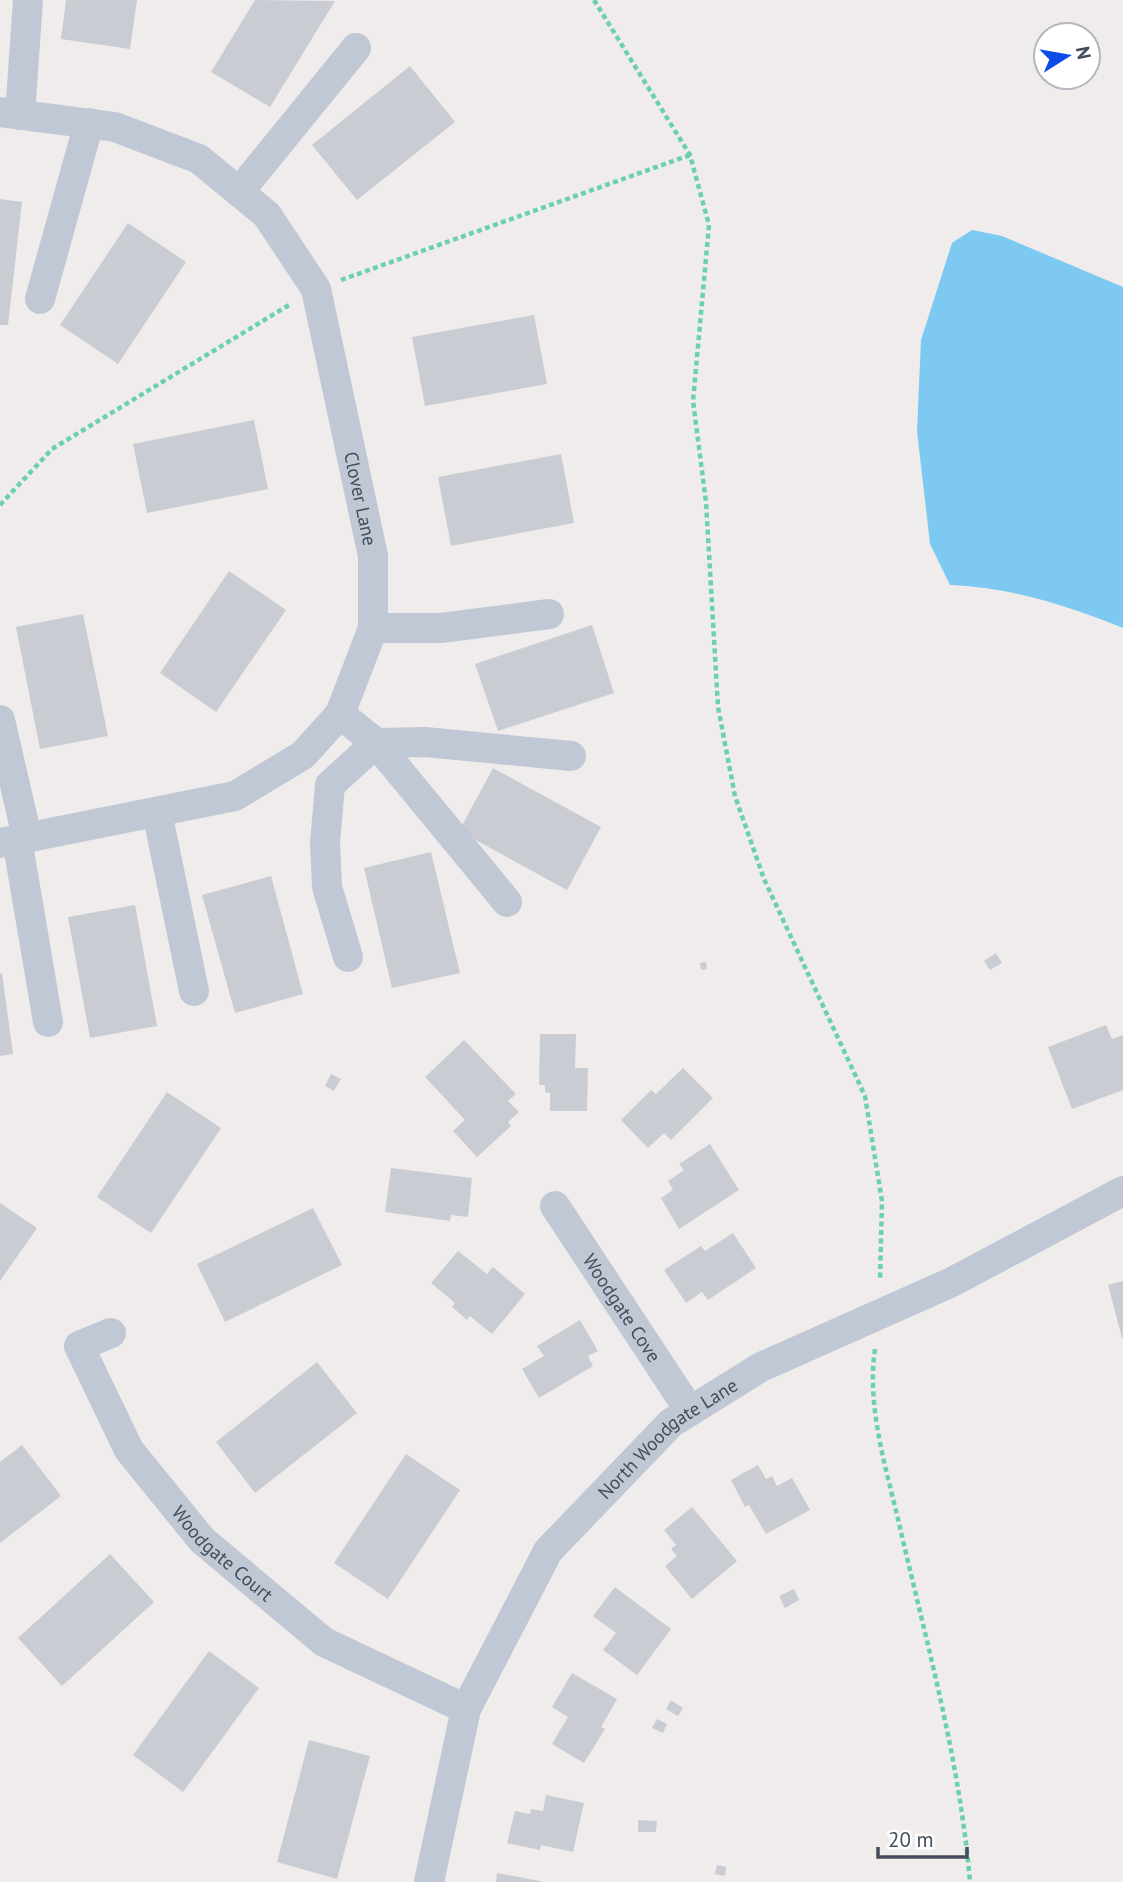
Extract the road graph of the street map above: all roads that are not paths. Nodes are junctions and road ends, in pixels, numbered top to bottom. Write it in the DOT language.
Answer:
graph roads {
  1 [pos="29,0"];
  2 [pos="356,48"];
  3 [pos="10,113"];
  4 [pos="89,123"];
  5 [pos="239,192"];
  6 [pos="40,299"];
  7 [pos="549,614"];
  8 [pos="373,628"];
  9 [pos="340,714"];
  10 [pos="0,720"];
  11 [pos="376,743"];
  12 [pos="571,756"];
  13 [pos="157,812"];
  14 [pos="15,840"];
  15 [pos="506,902"];
  16 [pos="348,957"];
  17 [pos="194,991"];
  18 [pos="48,1022"];
  19 [pos="1123,1191"];
  20 [pos="555,1206"];
  21 [pos="111,1333"];
  22 [pos="690,1412"];
  23 [pos="466,1709"];
  24 [pos="429,1882"];
  1 -- 3 [label="street"];
  2 -- 5 [label="street"];
  3 -- 4 [label="street, Clover Lane"];
  4 -- 5 [label="street, Clover Lane"];
  4 -- 6 [label="street"];
  5 -- 8 [label="street, Clover Lane"];
  7 -- 8 [label="street"];
  8 -- 9 [label="street, Clover Lane"];
  9 -- 11 [label="street"];
  9 -- 13 [label="street, Clover Lane"];
  10 -- 14 [label="street"];
  11 -- 12 [label="street"];
  11 -- 15 [label="street"];
  11 -- 16 [label="street"];
  13 -- 14 [label="street, Clover Lane"];
  13 -- 17 [label="street"];
  14 -- 18 [label="street"];
  19 -- 22 [label="street, North Woodgate Lane"];
  20 -- 22 [label="street, Woodgate Cove"];
  21 -- 23 [label="street, Woodgate Court"];
  22 -- 23 [label="street, North Woodgate Lane"];
  23 -- 24 [label="street, North Woodgate Lane"];
}
